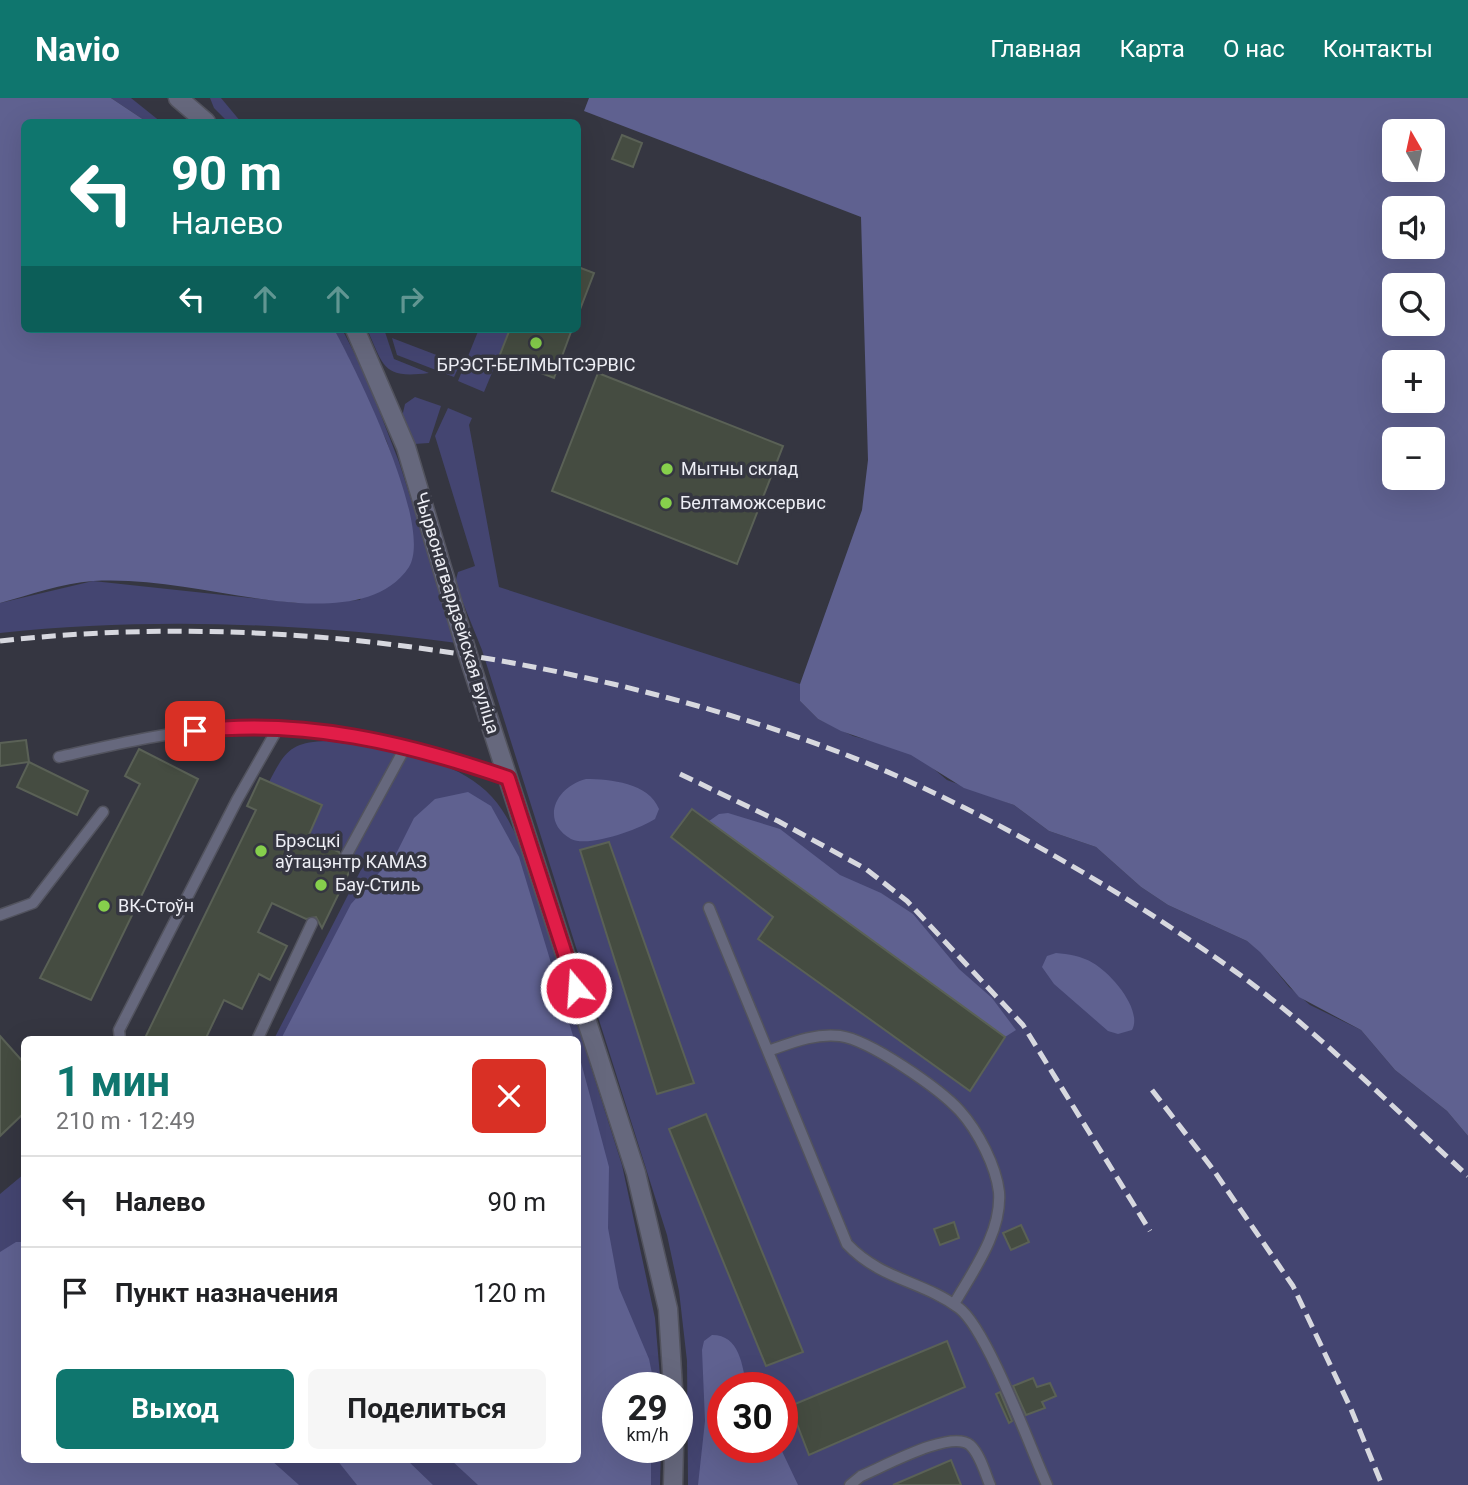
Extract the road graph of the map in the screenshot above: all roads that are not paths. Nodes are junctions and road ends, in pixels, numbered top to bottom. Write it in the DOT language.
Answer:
graph roads {
  1 [pos="178,98"];
  2 [pos="202,119"];
  3 [pos="357,333"];
  4 [pos="278,729"];
  5 [pos="406,746"];
  6 [pos="59,757"];
  7 [pos="508,778"];
  8 [pos="103,811"];
  9 [pos="346,856"];
  10 [pos="709,908"];
  11 [pos="0,915"];
  12 [pos="312,923"];
  13 [pos="120,1036"];
  14 [pos="259,1036"];
  15 [pos="768,1051"];
  16 [pos="954,1304"];
  17 [pos="672,1372"];
  18 [pos="674,1463"];
  19 [pos="673,1485"];
  20 [pos="849,1485"];
  21 [pos="990,1485"];
  22 [pos="1047,1485"];
  1 -- 2 [label="street"];
  3 -- 7 [label="street, Чырвонагвардзейская вуліца"];
  4 -- 5 [label="lane"];
  4 -- 6 [label="lane"];
  4 -- 13 [label="lane"];
  5 -- 7 [label="lane"];
  5 -- 9 [label="lane"];
  7 -- 17 [label="street, Чырвонагвардзейская вуліца"];
  8 -- 11 [label="lane"];
  10 -- 15 [label="lane"];
  12 -- 14 [label="lane"];
  15 -- 16 [label="lane"];
  15 -- 16 [label="lane"];
  16 -- 22 [label="lane"];
  18 -- 19 [label="street"];
  20 -- 21 [label="lane"];
}
